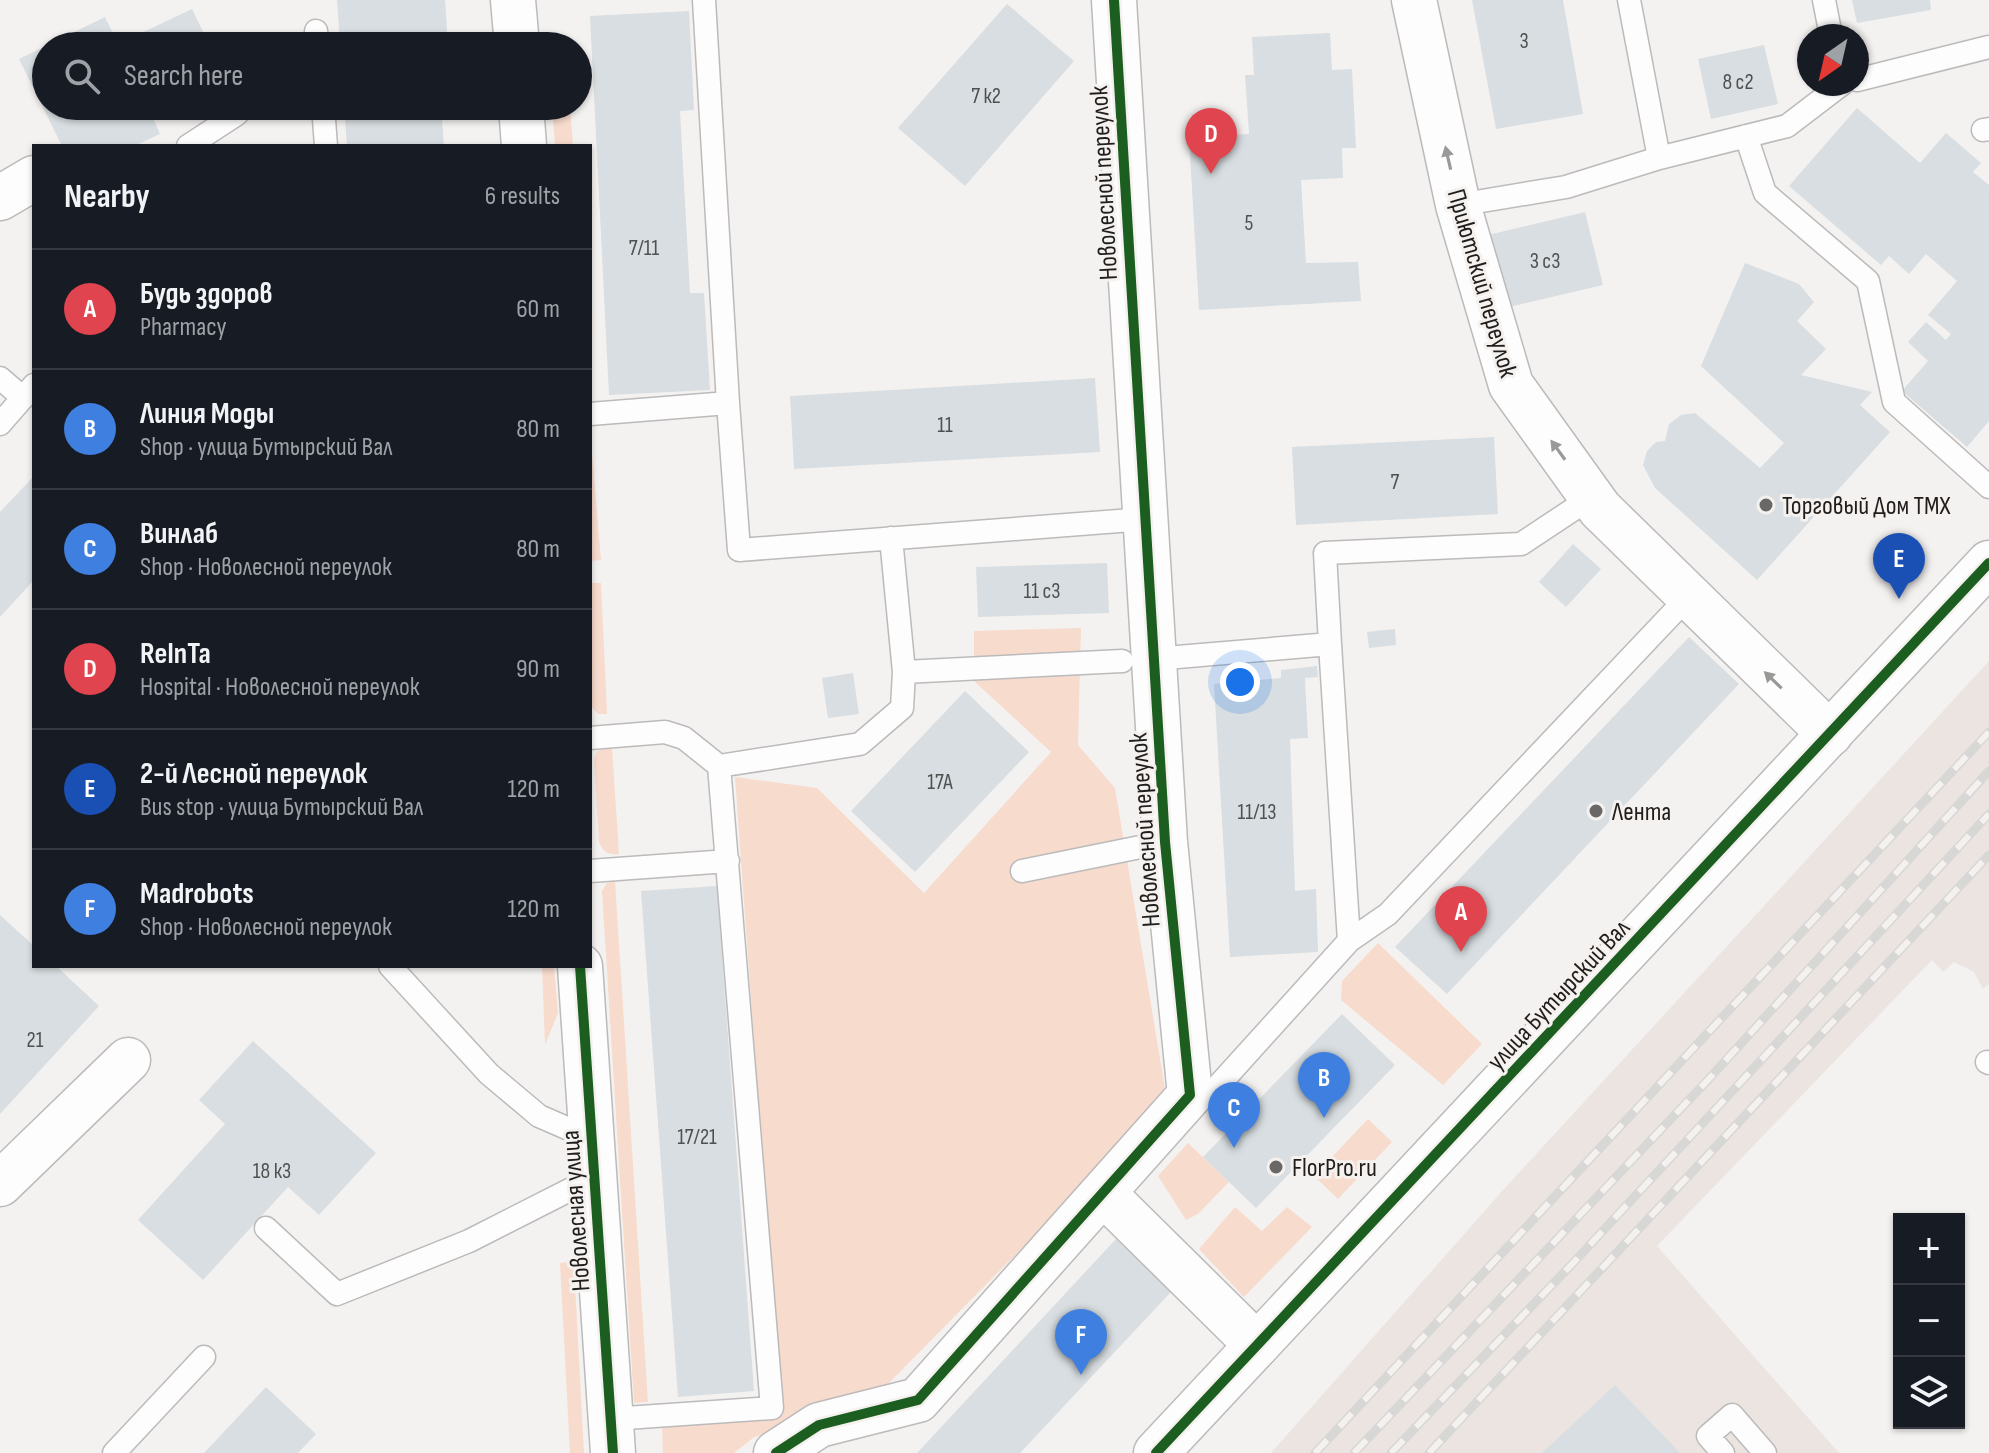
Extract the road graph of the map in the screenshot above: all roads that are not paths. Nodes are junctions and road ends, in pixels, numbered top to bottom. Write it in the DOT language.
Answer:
graph roads {
  1 [pos="513,0"];
  2 [pos="704,0"];
  3 [pos="1114,0"];
  4 [pos="1414,0"];
  5 [pos="1629,0"];
  6 [pos="1824,0"];
  7 [pos="1829,24"];
  8 [pos="516,32"];
  9 [pos="1989,47"];
  10 [pos="1869,77"];
  11 [pos="1826,96"];
  12 [pos="228,120"];
  13 [pos="324,120"];
  14 [pos="522,120"];
  15 [pos="1746,136"];
  16 [pos="191,144"];
  17 [pos="326,144"];
  18 [pos="524,144"];
  19 [pos="1659,158"];
  20 [pos="1458,205"];
  21 [pos="0,378"];
  22 [pos="28,392"];
  23 [pos="728,403"];
  24 [pos="592,414"];
  25 [pos="0,424"];
  26 [pos="1989,487"];
  27 [pos="1592,497"];
  28 [pos="1145,519"];
  29 [pos="891,538"];
  30 [pos="1989,563"];
  31 [pos="1688,597"];
  32 [pos="1330,644"];
  33 [pos="1138,660"];
  34 [pos="904,672"];
  35 [pos="1830,734"];
  36 [pos="592,738"];
  37 [pos="719,766"];
  38 [pos="1165,842"];
  39 [pos="728,861"];
  40 [pos="592,871"];
  41 [pos="1022,871"];
  42 [pos="1349,941"];
  43 [pos="392,968"];
  44 [pos="580,968"];
  45 [pos="128,1060"];
  46 [pos="1190,1095"];
  47 [pos="593,1158"];
  48 [pos="0,1184"];
  49 [pos="1103,1193"];
  50 [pos="266,1228"];
  51 [pos="1257,1345"];
  52 [pos="204,1357"];
  53 [pos="612,1436"];
  54 [pos="114,1453"];
  55 [pos="776,1453"];
  56 [pos="1156,1453"];
  57 [pos="1723,1453"];
  58 [pos="1765,1453"];
  1 -- 8 [label="street"];
  2 -- 23 [label="lane"];
  3 -- 28 [label="street, Новолесной переулок"];
  20 -- 4 [label="street, Приютский переулок, one-way"];
  5 -- 19 [label="lane"];
  6 -- 7 [label="lane"];
  9 -- 10 [label="lane"];
  11 -- 15 [label="lane"];
  12 -- 16 [label="lane"];
  13 -- 17 [label="lane"];
  14 -- 18 [label="street"];
  15 -- 19 [label="lane"];
  15 -- 26 [label="lane"];
  19 -- 20 [label="lane"];
  27 -- 20 [label="street, Приютский переулок, one-way"];
  21 -- 22 [label="lane"];
  22 -- 25 [label="lane"];
  23 -- 24 [label="lane"];
  23 -- 29 [label="lane"];
  27 -- 31 [label="street, Приютский переулок"];
  27 -- 32 [label="lane"];
  28 -- 29 [label="lane"];
  28 -- 33 [label="street, Новолесной переулок"];
  29 -- 34 [label="lane"];
  30 -- 35 [label="street, улица Бутырский Вал"];
  35 -- 31 [label="street, Приютский переулок, one-way"];
  31 -- 42 [label="lane"];
  32 -- 33 [label="lane"];
  32 -- 42 [label="lane"];
  33 -- 34 [label="lane"];
  33 -- 38 [label="street, Новолесной переулок"];
  34 -- 37 [label="lane"];
  35 -- 51 [label="street, улица Бутырский Вал"];
  36 -- 37 [label="lane"];
  37 -- 39 [label="lane"];
  38 -- 41 [label="lane"];
  38 -- 46 [label="street, Новолесной переулок"];
  39 -- 40 [label="lane"];
  39 -- 53 [label="lane"];
  42 -- 46 [label="lane"];
  43 -- 47 [label="lane"];
  44 -- 47 [label="street, Новолесная улица"];
  45 -- 48 [label="street"];
  46 -- 49 [label="street"];
  47 -- 50 [label="lane"];
  47 -- 53 [label="street, Новолесная улица"];
  49 -- 51 [label="street"];
  49 -- 55 [label="street"];
  51 -- 56 [label="street, улица Бутырский Вал"];
  52 -- 54 [label="lane"];
  57 -- 58 [label="lane"];
}
